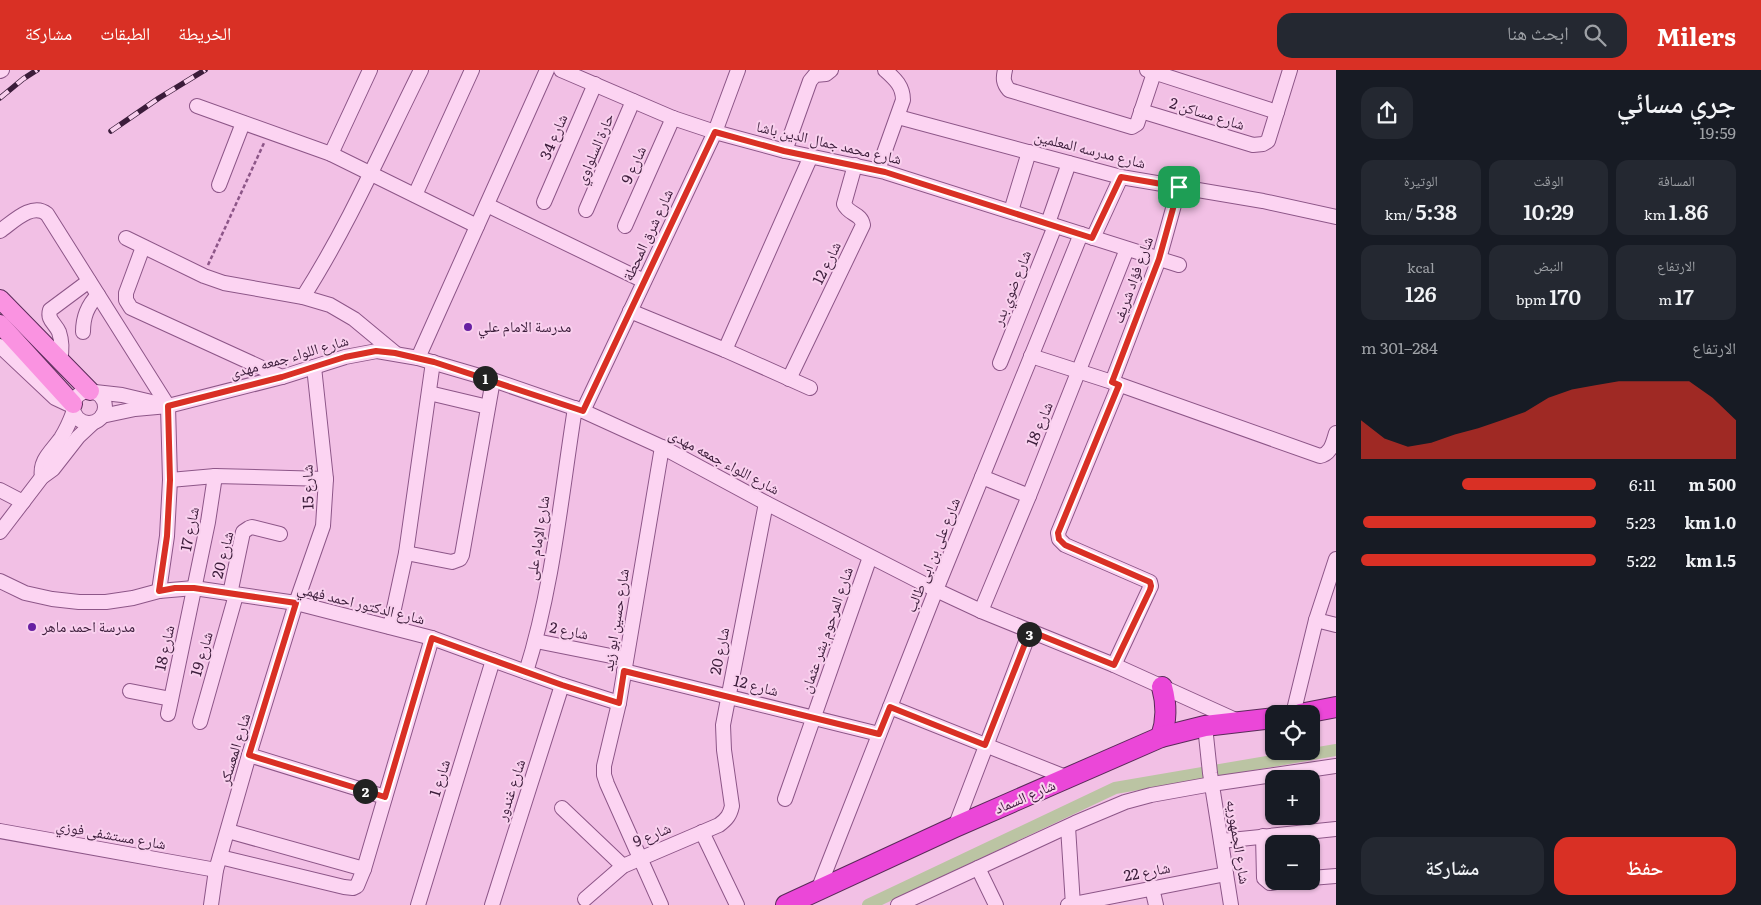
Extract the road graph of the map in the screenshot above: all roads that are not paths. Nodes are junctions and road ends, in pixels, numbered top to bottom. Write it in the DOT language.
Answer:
graph roads {
  1 [pos="370,70"];
  2 [pos="421,70"];
  3 [pos="472,70"];
  4 [pos="548,70"];
  5 [pos="561,70"];
  6 [pos="738,70"];
  7 [pos="831,70"];
  8 [pos="885,70"];
  9 [pos="1290,70"];
  10 [pos="1152,71"];
  11 [pos="1004,72"];
  12 [pos="594,84"];
  13 [pos="633,100"];
  14 [pos="197,106"];
  15 [pos="1141,111"];
  16 [pos="1277,112"];
  17 [pos="898,117"];
  18 [pos="673,118"];
  19 [pos="244,123"];
  20 [pos="715,132"];
  21 [pos="784,151"];
  22 [pos="1029,152"];
  23 [pos="331,154"];
  24 [pos="811,156"];
  25 [pos="1069,163"];
  26 [pos="855,165"];
  27 [pos="878,170"];
  28 [pos="370,172"];
  29 [pos="1121,177"];
  30 [pos="219,185"];
  31 [pos="1179,187"];
  32 [pos="415,195"];
  33 [pos="544,202"];
  34 [pos="487,205"];
  35 [pos="586,210"];
  36 [pos="1011,212"];
  37 [pos="1336,217"];
  38 [pos="1051,224"];
  39 [pos="477,226"];
  40 [pos="625,226"];
  41 [pos="0,231"];
  42 [pos="1087,236"];
  43 [pos="126,238"];
  44 [pos="143,246"];
  45 [pos="1127,249"];
  46 [pos="1159,259"];
  47 [pos="1179,265"];
  48 [pos="89,281"];
  49 [pos="644,281"];
  50 [pos="98,295"];
  51 [pos="303,297"];
  52 [pos="0,299"];
  53 [pos="630,311"];
  54 [pos="0,324"];
  55 [pos="84,332"];
  56 [pos="0,346"];
  57 [pos="725,350"];
  58 [pos="395,353"];
  59 [pos="1031,356"];
  60 [pos="418,358"];
  61 [pos="60,360"];
  62 [pos="434,362"];
  63 [pos="1000,363"];
  64 [pos="314,367"];
  65 [pos="1079,371"];
  66 [pos="282,377"];
  67 [pos="789,379"];
  68 [pos="493,380"];
  69 [pos="1116,384"];
  70 [pos="810,388"];
  71 [pos="92,392"];
  72 [pos="429,392"];
  73 [pos="168,406"];
  74 [pos="488,407"];
  75 [pos="73,408"];
  76 [pos="579,410"];
  77 [pos="98,420"];
  78 [pos="1336,433"];
  79 [pos="662,447"];
  80 [pos="216,476"];
  81 [pos="42,477"];
  82 [pos="982,477"];
  83 [pos="326,479"];
  84 [pos="170,480"];
  85 [pos="0,490"];
  86 [pos="1029,496"];
  87 [pos="23,502"];
  88 [pos="766,503"];
  89 [pos="0,532"];
  90 [pos="280,534"];
  91 [pos="406,552"];
  92 [pos="870,557"];
  93 [pos="1334,568"];
  94 [pos="0,581"];
  95 [pos="194,588"];
  96 [pos="936,590"];
  97 [pos="159,591"];
  98 [pos="233,595"];
  99 [pos="296,603"];
  100 [pos="981,611"];
  101 [pos="1316,620"];
  102 [pos="1336,625"];
  103 [pos="390,627"];
  104 [pos="1030,631"];
  105 [pos="432,638"];
  106 [pos="536,641"];
  107 [pos="493,660"];
  108 [pos="625,665"];
  109 [pos="1114,665"];
  110 [pos="526,672"];
  111 [pos="562,685"];
  112 [pos="1162,687"];
  113 [pos="130,691"];
  114 [pos="728,695"];
  115 [pos="171,699"];
  116 [pos="619,703"];
  117 [pos="1295,705"];
  118 [pos="890,707"];
  119 [pos="1336,707"];
  120 [pos="1320,710"];
  121 [pos="168,714"];
  122 [pos="814,717"];
  123 [pos="1265,719"];
  124 [pos="200,722"];
  125 [pos="1241,722"];
  126 [pos="879,734"];
  127 [pos="1206,735"];
  128 [pos="1161,737"];
  129 [pos="985,745"];
  130 [pos="249,755"];
  131 [pos="1336,766"];
  132 [pos="1068,778"];
  133 [pos="1211,778"];
  134 [pos="385,797"];
  135 [pos="785,799"];
  136 [pos="732,806"];
  137 [pos="562,808"];
  138 [pos="955,827"];
  139 [pos="1068,827"];
  140 [pos="1336,829"];
  141 [pos="0,831"];
  142 [pos="228,831"];
  143 [pos="702,832"];
  144 [pos="1263,836"];
  145 [pos="1221,841"];
  146 [pos="640,858"];
  147 [pos="218,864"];
  148 [pos="623,866"];
  149 [pos="978,868"];
  150 [pos="364,869"];
  151 [pos="1226,874"];
  152 [pos="1336,876"];
  153 [pos="1320,877"];
  154 [pos="1265,879"];
  155 [pos="1152,888"];
  156 [pos="818,890"];
  157 [pos="585,899"];
  158 [pos="1071,904"];
  159 [pos="211,905"];
  160 [pos="418,905"];
  161 [pos="492,905"];
  162 [pos="661,905"];
  163 [pos="737,905"];
  164 [pos="786,905"];
  165 [pos="898,905"];
  166 [pos="996,905"];
  167 [pos="1156,905"];
  168 [pos="1231,905"];
  1 -- 23 [label="street"];
  2 -- 28 [label="street"];
  3 -- 32 [label="street"];
  4 -- 34 [label="street"];
  5 -- 12 [label="street, شارع محمد جمال الدين باشا"];
  6 -- 20 [label="street, شارع شرق المحطة"];
  7 -- 21 [label="street"];
  8 -- 17 [label="street"];
  9 -- 16 [label="street"];
  10 -- 15 [label="street"];
  10 -- 16 [label="street"];
  11 -- 15 [label="street"];
  12 -- 13 [label="street, شارع محمد جمال الدين باشا"];
  12 -- 33 [label="street, شارع 34"];
  13 -- 18 [label="street, شارع محمد جمال الدين باشا"];
  13 -- 35 [label="street, حارة السلواوي"];
  14 -- 19 [label="street"];
  15 -- 16 [label="street, شارع مساكن 2"];
  17 -- 22 [label="street, شارع مدرسه المعلمين"];
  17 -- 27 [label="street"];
  18 -- 20 [label="street, شارع محمد جمال الدين باشا"];
  18 -- 40 [label="street, شارع 9"];
  19 -- 23 [label="street"];
  19 -- 30 [label="street"];
  20 -- 21 [label="street, شارع محمد جمال الدين باشا"];
  20 -- 49 [label="street, شارع شرق المحطة"];
  21 -- 24 [label="street, شارع محمد جمال الدين باشا"];
  22 -- 25 [label="street, شارع مدرسه المعلمين"];
  22 -- 36 [label="street"];
  23 -- 28 [label="street"];
  24 -- 26 [label="street, شارع محمد جمال الدين باشا"];
  24 -- 57 [label="street"];
  25 -- 29 [label="street, شارع مدرسه المعلمين"];
  25 -- 38 [label="street, شارع ضوي بدر"];
  26 -- 27 [label="street, شارع محمد جمال الدين باشا"];
  26 -- 67 [label="street, شارع 12"];
  27 -- 36 [label="street, شارع محمد جمال الدين باشا"];
  28 -- 32 [label="street"];
  28 -- 51 [label="street"];
  29 -- 31 [label="street, شارع مدرسه المعلمين"];
  29 -- 42 [label="street, شارع على بن ابى طالب"];
  31 -- 37 [label="street, شارع مدرسه المعلمين"];
  31 -- 46 [label="street, شارع فؤاد شريف"];
  32 -- 39 [label="street"];
  34 -- 39 [label="street"];
  34 -- 49 [label="street"];
  36 -- 38 [label="street, شارع محمد جمال الدين باشا"];
  38 -- 42 [label="street, شارع محمد جمال الدين باشا"];
  38 -- 63 [label="street, شارع ضوي بدر"];
  39 -- 60 [label="street"];
  41 -- 48 [label="street"];
  42 -- 45 [label="street, شارع محمد جمال الدين باشا"];
  42 -- 59 [label="street, شارع على بن ابى طالب"];
  43 -- 44 [label="street"];
  44 -- 51 [label="street"];
  44 -- 66 [label="street"];
  45 -- 46 [label="street, شارع محمد جمال الدين باشا"];
  45 -- 65 [label="street, شارع 18"];
  46 -- 47 [label="street, شارع محمد جمال الدين باشا"];
  46 -- 69 [label="street, شارع فؤاد شريف"];
  48 -- 50 [label="street"];
  48 -- 61 [label="street"];
  49 -- 53 [label="street, شارع شرق المحطة"];
  50 -- 55 [label="street"];
  50 -- 73 [label="street"];
  51 -- 58 [label="street"];
  52 -- 61 [label="main road"];
  53 -- 57 [label="street"];
  53 -- 76 [label="street, شارع شرق المحطة"];
  54 -- 75 [label="main road"];
  56 -- 75 [label="street"];
  57 -- 67 [label="street"];
  58 -- 60 [label="street, شارع اللواء جمعه مهدى"];
  58 -- 64 [label="street, شارع اللواء جمعه مهدى"];
  59 -- 65 [label="street"];
  59 -- 82 [label="street, شارع على بن ابى طالب"];
  60 -- 62 [label="street, شارع اللواء جمعه مهدى"];
  61 -- 71 [label="main road"];
  62 -- 68 [label="street, شارع اللواء جمعه مهدى"];
  62 -- 72 [label="street"];
  64 -- 66 [label="street, شارع اللواء جمعه مهدى"];
  64 -- 83 [label="street, شارع 15"];
  65 -- 69 [label="street"];
  65 -- 86 [label="street, شارع 18"];
  66 -- 73 [label="street, شارع اللواء جمعه مهدى"];
  67 -- 70 [label="street"];
  68 -- 74 [label="street"];
  68 -- 76 [label="street, شارع اللواء جمعه مهدى"];
  69 -- 78 [label="street"];
  69 -- 109 [label="street, شارع فؤاد شريف"];
  71 -- 73 [label="street, شارع اللواء جمعه مهدى"];
  71 -- 75 [label="street"];
  71 -- 77 [label="street"];
  72 -- 74 [label="street"];
  72 -- 91 [label="street"];
  73 -- 77 [label="street, شارع اللواء جمعه مهدى"];
  73 -- 84 [label="street"];
  74 -- 91 [label="street"];
  75 -- 77 [label="street"];
  75 -- 81 [label="street"];
  76 -- 79 [label="street, شارع اللواء جمعه مهدى"];
  76 -- 106 [label="street, شارع الإمام على"];
  77 -- 81 [label="street"];
  79 -- 88 [label="street, شارع اللواء جمعه مهدى"];
  79 -- 108 [label="street, شارع حسين ابو زيد"];
  80 -- 83 [label="street"];
  80 -- 84 [label="street"];
  80 -- 95 [label="street, شارع 17"];
  81 -- 87 [label="street"];
  82 -- 86 [label="street"];
  82 -- 96 [label="street, شارع على بن ابى طالب"];
  83 -- 99 [label="street, شارع 15"];
  84 -- 97 [label="street"];
  85 -- 87 [label="street"];
  86 -- 100 [label="street, شارع 18"];
  87 -- 89 [label="street"];
  88 -- 92 [label="street, شارع اللواء جمعه مهدى"];
  88 -- 114 [label="street, شارع 20"];
  90 -- 98 [label="street, شارع 20"];
  91 -- 103 [label="street"];
  92 -- 96 [label="street, شارع اللواء جمعه مهدى"];
  92 -- 122 [label="street, شارع المرحوم بشر عثمان"];
  93 -- 101 [label="street"];
  94 -- 97 [label="street, شارع الدكتور احمد فهمي"];
  95 -- 97 [label="street, شارع الدكتور احمد فهمي"];
  95 -- 98 [label="street, شارع الدكتور احمد فهمي"];
  95 -- 115 [label="street, شارع 18"];
  96 -- 100 [label="street, شارع اللواء جمعه مهدى"];
  96 -- 118 [label="street, شارع على بن ابى طالب"];
  98 -- 99 [label="street, شارع الدكتور احمد فهمي"];
  98 -- 124 [label="street, شارع 19"];
  99 -- 103 [label="street, شارع الدكتور احمد فهمي"];
  99 -- 130 [label="street, شارع المعسكر"];
  100 -- 104 [label="street, شارع اللواء جمعه مهدى"];
  101 -- 102 [label="street"];
  101 -- 117 [label="street"];
  103 -- 105 [label="street, شارع الدكتور احمد فهمي"];
  104 -- 109 [label="street, شارع اللواء جمعه مهدى"];
  104 -- 129 [label="street"];
  105 -- 107 [label="street, شارع الدكتور احمد فهمي"];
  105 -- 134 [label="street"];
  106 -- 108 [label="street, شارع 2"];
  106 -- 110 [label="street, شارع الإمام على"];
  107 -- 110 [label="street, شارع الدكتور احمد فهمي"];
  107 -- 160 [label="street, شارع 1"];
  108 -- 114 [label="street, شارع 12"];
  108 -- 116 [label="street, شارع حسين ابو زيد"];
  109 -- 112 [label="street, شارع اللواء جمعه مهدى"];
  110 -- 111 [label="street, شارع الدكتور احمد فهمي"];
  111 -- 116 [label="street, شارع الدكتور احمد فهمي"];
  111 -- 161 [label="street, شارع غندور"];
  112 -- 125 [label="street, شارع اللواء جمعه مهدى"];
  112 -- 128 [label="highway"];
  113 -- 115 [label="street"];
  114 -- 122 [label="street, شارع 12"];
  114 -- 136 [label="street, شارع 20"];
  115 -- 121 [label="street, شارع 18"];
  116 -- 146 [label="street, شارع حسين ابو زيد"];
  118 -- 126 [label="street, شارع على بن ابى طالب"];
  118 -- 129 [label="street"];
  119 -- 120 [label="highway"];
  122 -- 126 [label="street, شارع 12"];
  122 -- 135 [label="street, شارع المرحوم بشر عثمان"];
  123 -- 125 [label="highway, شارع السماد"];
  125 -- 127 [label="highway, شارع السماد"];
  126 -- 156 [label="street, شارع على بن ابى طالب"];
  127 -- 128 [label="highway, شارع السماد"];
  127 -- 133 [label="street, شارع الجمهوريه"];
  128 -- 132 [label="highway, شارع السماد"];
  129 -- 132 [label="street"];
  129 -- 138 [label="street"];
  130 -- 134 [label="street"];
  130 -- 142 [label="street, شارع المعسكر"];
  131 -- 133 [label="street"];
  132 -- 138 [label="highway, شارع السماد"];
  133 -- 139 [label="street"];
  133 -- 145 [label="street, شارع الجمهوريه"];
  134 -- 150 [label="street"];
  136 -- 143 [label="street, شارع 9"];
  137 -- 148 [label="street"];
  138 -- 156 [label="highway, شارع السماد"];
  139 -- 149 [label="street"];
  139 -- 158 [label="street"];
  140 -- 144 [label="street"];
  141 -- 147 [label="street, شارع مستشفى فوزي"];
  142 -- 147 [label="street, شارع المعسكر"];
  142 -- 150 [label="street"];
  143 -- 146 [label="street, شارع 9"];
  143 -- 163 [label="street"];
  144 -- 145 [label="street"];
  144 -- 154 [label="street"];
  145 -- 151 [label="street, شارع الجمهوريه"];
  146 -- 148 [label="street, شارع 9"];
  146 -- 162 [label="street, شارع حسين ابو زيد"];
  147 -- 150 [label="street, شارع مستشفى فوزي"];
  147 -- 159 [label="street, شارع المعسكر"];
  148 -- 157 [label="street, شارع 9"];
  149 -- 165 [label="street"];
  149 -- 166 [label="street"];
  151 -- 155 [label="street, شارع 22"];
  151 -- 168 [label="street, شارع الجمهوريه"];
  152 -- 153 [label="street"];
  155 -- 158 [label="street, شارع 22"];
  155 -- 167 [label="street"];
  156 -- 164 [label="highway, شارع السماد"];
}
